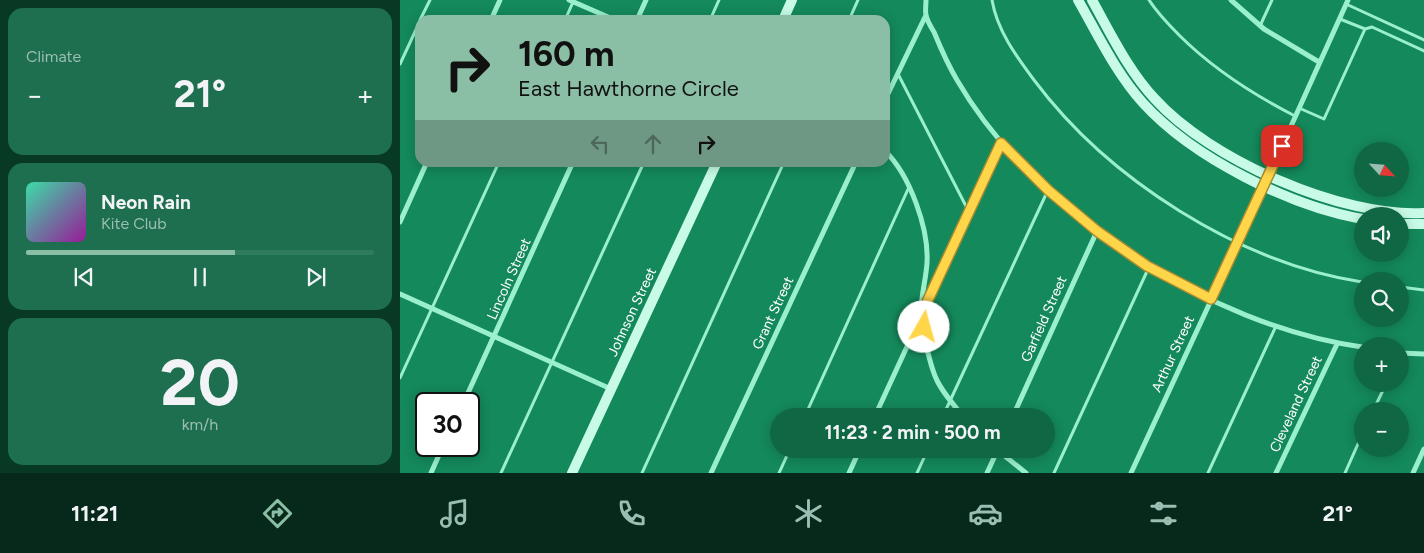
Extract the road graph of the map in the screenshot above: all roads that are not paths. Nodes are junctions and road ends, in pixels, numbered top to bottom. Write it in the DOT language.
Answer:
graph roads {
  1 [pos="430,0"];
  2 [pos="500,0"];
  3 [pos="646,0"];
  4 [pos="719,0"];
  5 [pos="792,0"];
  6 [pos="858,0"];
  7 [pos="926,0"];
  8 [pos="992,0"];
  9 [pos="1078,0"];
  10 [pos="1092,0"];
  11 [pos="1149,0"];
  12 [pos="1231,0"];
  13 [pos="1272,0"];
  14 [pos="572,1"];
  15 [pos="1347,2"];
  16 [pos="422,15"];
  17 [pos="493,15"];
  18 [pos="567,15"];
  19 [pos="604,15"];
  20 [pos="639,15"];
  21 [pos="712,15"];
  22 [pos="785,15"];
  23 [pos="851,15"];
  24 [pos="926,15"];
  25 [pos="1340,19"];
  26 [pos="1260,26"];
  27 [pos="1366,30"];
  28 [pos="415,31"];
  29 [pos="1424,40"];
  30 [pos="1424,51"];
  31 [pos="1124,57"];
  32 [pos="1319,62"];
  33 [pos="1114,63"];
  34 [pos="400,64"];
  35 [pos="898,74"];
  36 [pos="890,90"];
  37 [pos="1299,108"];
  38 [pos="1295,116"];
  39 [pos="1001,143"];
  40 [pos="890,156"];
  41 [pos="425,167"];
  42 [pos="497,167"];
  43 [pos="571,167"];
  44 [pos="642,167"];
  45 [pos="715,167"];
  46 [pos="782,167"];
  47 [pos="854,167"];
  48 [pos="1269,176"];
  49 [pos="1264,186"];
  50 [pos="910,187"];
  51 [pos="1048,190"];
  52 [pos="969,213"];
  53 [pos="1424,213"];
  54 [pos="1354,217"];
  55 [pos="400,222"];
  56 [pos="1409,224"];
  57 [pos="1424,224"];
  58 [pos="1097,231"];
  59 [pos="1238,242"];
  60 [pos="1149,267"];
  61 [pos="1354,280"];
  62 [pos="1409,288"];
  63 [pos="1424,290"];
  64 [pos="400,294"];
  65 [pos="1211,299"];
  66 [pos="432,308"];
  67 [pos="921,315"];
  68 [pos="1276,325"];
  69 [pos="495,337"];
  70 [pos="1337,344"];
  71 [pos="1354,346"];
  72 [pos="1409,353"];
  73 [pos="1424,354"];
  74 [pos="552,363"];
  75 [pos="400,378"];
  76 [pos="611,389"];
  77 [pos="469,392"];
  78 [pos="950,401"];
  79 [pos="809,408"];
  80 [pos="879,408"];
  81 [pos="947,408"];
  82 [pos="956,408"];
  83 [pos="1016,408"];
  84 [pos="1424,449"];
  85 [pos="1354,453"];
  86 [pos="438,457"];
  87 [pos="786,458"];
  88 [pos="856,458"];
  89 [pos="924,458"];
  90 [pos="993,458"];
  91 [pos="1008,458"];
  92 [pos="431,473"];
  93 [pos="501,473"];
  94 [pos="572,473"];
  95 [pos="642,473"];
  96 [pos="711,473"];
  97 [pos="779,473"];
  98 [pos="849,473"];
  99 [pos="917,473"];
  100 [pos="987,473"];
  101 [pos="1026,473"];
  102 [pos="1054,473"];
  103 [pos="1131,473"];
  104 [pos="1208,473"];
  105 [pos="1276,473"];
  106 [pos="1345,473"];
  107 [pos="1413,473"];
  1 -- 16 [label="lane"];
  2 -- 17 [label="street"];
  3 -- 20 [label="street"];
  4 -- 21 [label="lane"];
  5 -- 22 [label="street"];
  6 -- 23 [label="lane"];
  7 -- 24 [label="street"];
  8 -- 59 [label="lane"];
  9 -- 33 [label="street"];
  10 -- 31 [label="street"];
  11 -- 38 [label="lane"];
  12 -- 26 [label="street"];
  13 -- 26 [label="lane"];
  14 -- 18 [label="lane"];
  14 -- 19 [label="street"];
  15 -- 25 [label="street, Arthur Street"];
  15 -- 29 [label="lane"];
  24 -- 35 [label="street"];
  24 -- 39 [label="street"];
  25 -- 27 [label="lane"];
  25 -- 32 [label="street, Arthur Street"];
  26 -- 32 [label="street"];
  27 -- 30 [label="lane"];
  27 -- 37 [label="lane"];
  28 -- 34 [label="lane"];
  31 -- 33 [label="street"];
  31 -- 48 [label="street"];
  32 -- 37 [label="street, Arthur Street"];
  33 -- 49 [label="street"];
  35 -- 36 [label="street"];
  35 -- 52 [label="lane"];
  37 -- 38 [label="street, Arthur Street"];
  38 -- 48 [label="street, Arthur Street"];
  39 -- 51 [label="street"];
  39 -- 52 [label="street"];
  40 -- 50 [label="street"];
  41 -- 55 [label="street"];
  42 -- 66 [label="lane"];
  43 -- 69 [label="street, Lincoln Street"];
  44 -- 74 [label="lane"];
  45 -- 76 [label="street, Johnson Street"];
  46 -- 95 [label="lane"];
  47 -- 96 [label="street, Grant Street"];
  48 -- 49 [label="street, Arthur Street"];
  48 -- 53 [label="street"];
  49 -- 54 [label="street"];
  49 -- 59 [label="street, Arthur Street"];
  50 -- 67 [label="street"];
  50 -- 79 [label="lane"];
  51 -- 58 [label="street"];
  51 -- 78 [label="lane"];
  52 -- 67 [label="street"];
  56 -- 57 [label="street"];
  58 -- 60 [label="street"];
  58 -- 83 [label="street, Garfield Street"];
  59 -- 61 [label="lane"];
  59 -- 65 [label="street, Arthur Street"];
  60 -- 65 [label="street"];
  60 -- 102 [label="lane"];
  62 -- 63 [label="lane"];
  64 -- 66 [label="street"];
  65 -- 68 [label="street"];
  65 -- 103 [label="street, Arthur Street"];
  66 -- 69 [label="street"];
  66 -- 75 [label="lane"];
  67 -- 78 [label="street"];
  67 -- 80 [label="street"];
  68 -- 70 [label="street"];
  68 -- 104 [label="lane"];
  69 -- 74 [label="street"];
  69 -- 77 [label="street, Lincoln Street"];
  70 -- 71 [label="street"];
  70 -- 105 [label="street, Cleveland Street"];
  72 -- 73 [label="street"];
  74 -- 76 [label="street"];
  74 -- 93 [label="lane"];
  76 -- 94 [label="street, Johnson Street"];
  78 -- 81 [label="lane"];
  78 -- 82 [label="street"];
  84 -- 107 [label="street"];
  85 -- 106 [label="lane"];
  86 -- 92 [label="street"];
  87 -- 97 [label="lane"];
  88 -- 98 [label="street"];
  89 -- 99 [label="lane"];
  90 -- 100 [label="street"];
  91 -- 101 [label="street"];
}
